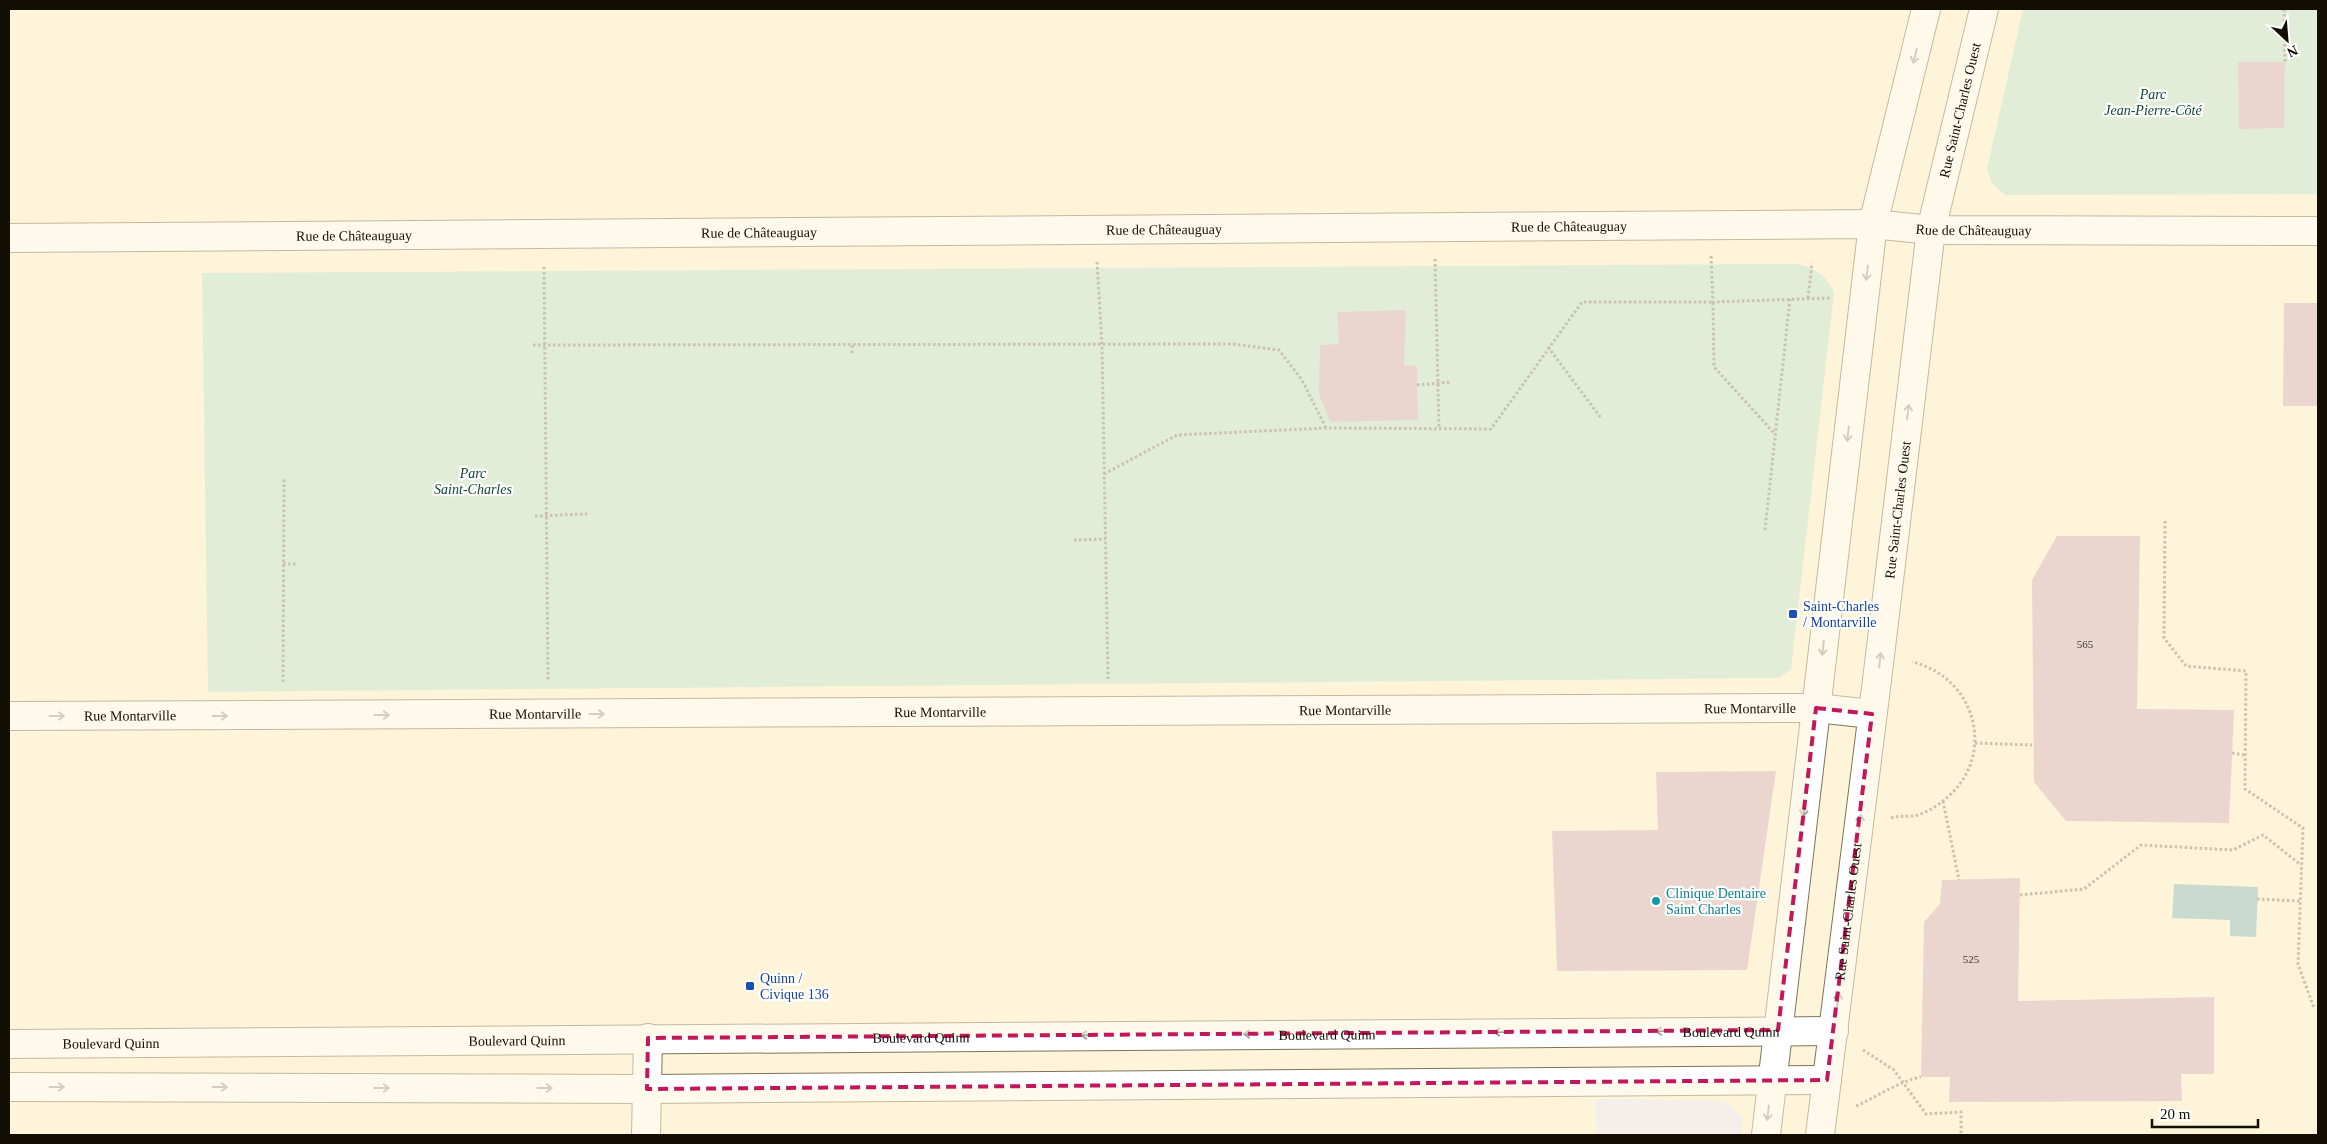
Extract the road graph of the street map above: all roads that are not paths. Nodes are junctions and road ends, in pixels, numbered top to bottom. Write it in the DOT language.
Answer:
graph roads {
  1 [pos="1926,9"];
  2 [pos="1984,9"];
  3 [pos="1873,224"];
  4 [pos="1931,230"];
  5 [pos="2318,231"];
  6 [pos="9,238"];
  7 [pos="1816,708"];
  8 [pos="1872,714"];
  9 [pos="9,716"];
  10 [pos="1778,1030"];
  11 [pos="1834,1031"];
  12 [pos="648,1038"];
  13 [pos="9,1044"];
  14 [pos="1827,1080"];
  15 [pos="1772,1081"];
  16 [pos="9,1087"];
  17 [pos="647,1089"];
  18 [pos="646,1135"];
  19 [pos="1766,1135"];
  20 [pos="1820,1135"];
  1 -- 3 [label="street, one-way"];
  2 -- 4 [label="street, Rue Saint-Charles Ouest"];
  3 -- 4 [label="street, Rue de Châteauguay"];
  3 -- 6 [label="street, Rue de Châteauguay"];
  3 -- 7 [label="street, one-way"];
  4 -- 5 [label="street, Rue de Châteauguay"];
  8 -- 4 [label="street, Rue Saint-Charles Ouest, one-way"];
  7 -- 8 [label="street, Rue Montarville"];
  9 -- 7 [label="street, Rue Montarville, one-way"];
  7 -- 10 [label="street, one-way"];
  11 -- 8 [label="street, Rue Saint-Charles Ouest, one-way"];
  10 -- 11 [label="street, Boulevard Quinn"];
  10 -- 12 [label="street, Boulevard Quinn, one-way"];
  10 -- 15 [label="street"];
  11 -- 14 [label="street, Rue Saint-Charles Ouest"];
  12 -- 13 [label="street, Boulevard Quinn"];
  12 -- 17 [label="street"];
  14 -- 15 [label="street"];
  14 -- 20 [label="street, Rue Saint-Charles Ouest"];
  15 -- 17 [label="street"];
  15 -- 19 [label="street, one-way"];
  16 -- 17 [label="street, one-way"];
  17 -- 18 [label="street"];
}
